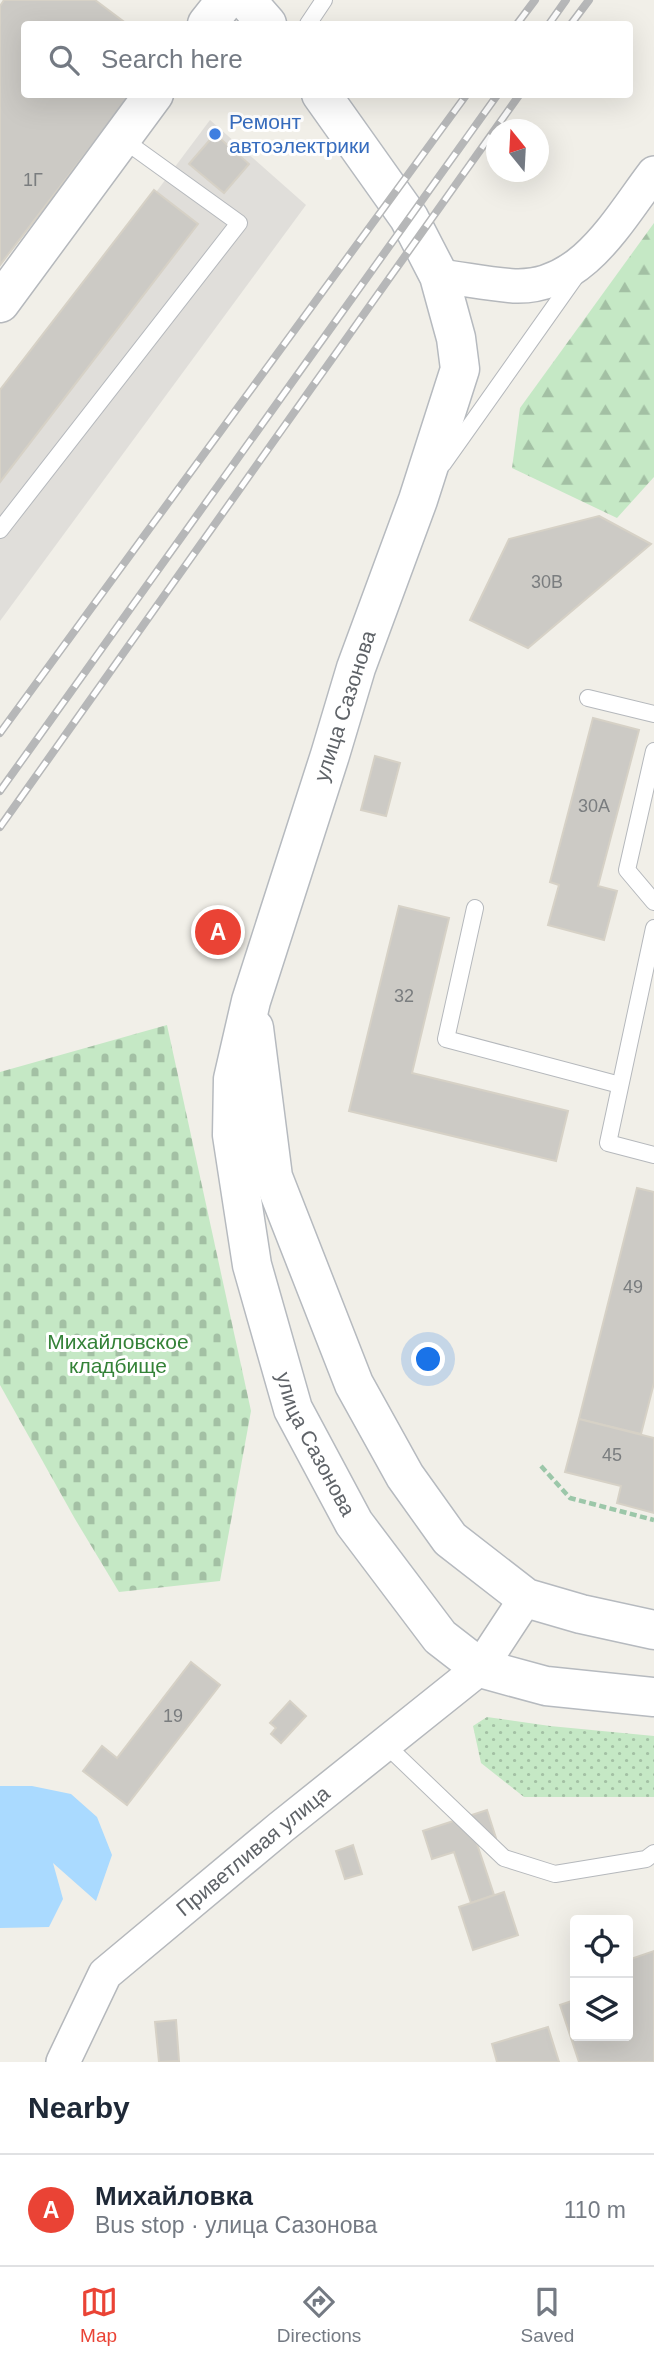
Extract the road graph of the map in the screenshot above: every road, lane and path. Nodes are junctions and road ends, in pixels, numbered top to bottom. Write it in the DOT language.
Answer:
graph roads {
  1 [pos="226,0"];
  2 [pos="246,0"];
  3 [pos="324,0"];
  4 [pos="209,21"];
  5 [pos="264,21"];
  6 [pos="310,21"];
  7 [pos="151,98"];
  8 [pos="324,98"];
  9 [pos="121,138"];
  10 [pos="654,173"];
  11 [pos="589,257"];
  12 [pos="439,276"];
  13 [pos="0,303"];
  14 [pos="418,500"];
  15 [pos="0,530"];
  16 [pos="588,698"];
  17 [pos="654,714"];
  18 [pos="654,751"];
  19 [pos="654,902"];
  20 [pos="475,908"];
  21 [pos="654,928"];
  22 [pos="251,1001"];
  23 [pos="621,1085"];
  24 [pos="654,1155"];
  25 [pos="541,1466"];
  26 [pos="654,1520"];
  27 [pos="526,1598"];
  28 [pos="654,1630"];
  29 [pos="480,1668"];
  30 [pos="654,1697"];
  31 [pos="385,1744"];
  32 [pos="654,1853"];
  33 [pos="63,2062"];
  1 -- 4 [label="main road"];
  2 -- 5 [label="main road"];
  3 -- 6 [label="lane"];
  7 -- 9 [label="main road"];
  8 -- 12 [label="main road, улица Сазонова"];
  9 -- 13 [label="main road"];
  9 -- 15 [label="lane"];
  10 -- 11 [label="street"];
  11 -- 12 [label="street"];
  11 -- 14 [label="lane"];
  12 -- 14 [label="main road, улица Сазонова"];
  14 -- 22 [label="main road, улица Сазонова"];
  16 -- 17 [label="lane"];
  18 -- 19 [label="lane"];
  20 -- 23 [label="lane"];
  21 -- 23 [label="lane"];
  22 -- 27 [label="main road, улица Сазонова"];
  22 -- 29 [label="main road, улица Сазонова"];
  23 -- 24 [label="lane"];
  25 -- 26 [label="path"];
  27 -- 28 [label="main road, улица Сазонова"];
  27 -- 29 [label="street, Приветливая улица"];
  29 -- 30 [label="main road, улица Сазонова"];
  29 -- 31 [label="street, Приветливая улица"];
  31 -- 32 [label="lane"];
  31 -- 33 [label="street, Приветливая улица"];
}
